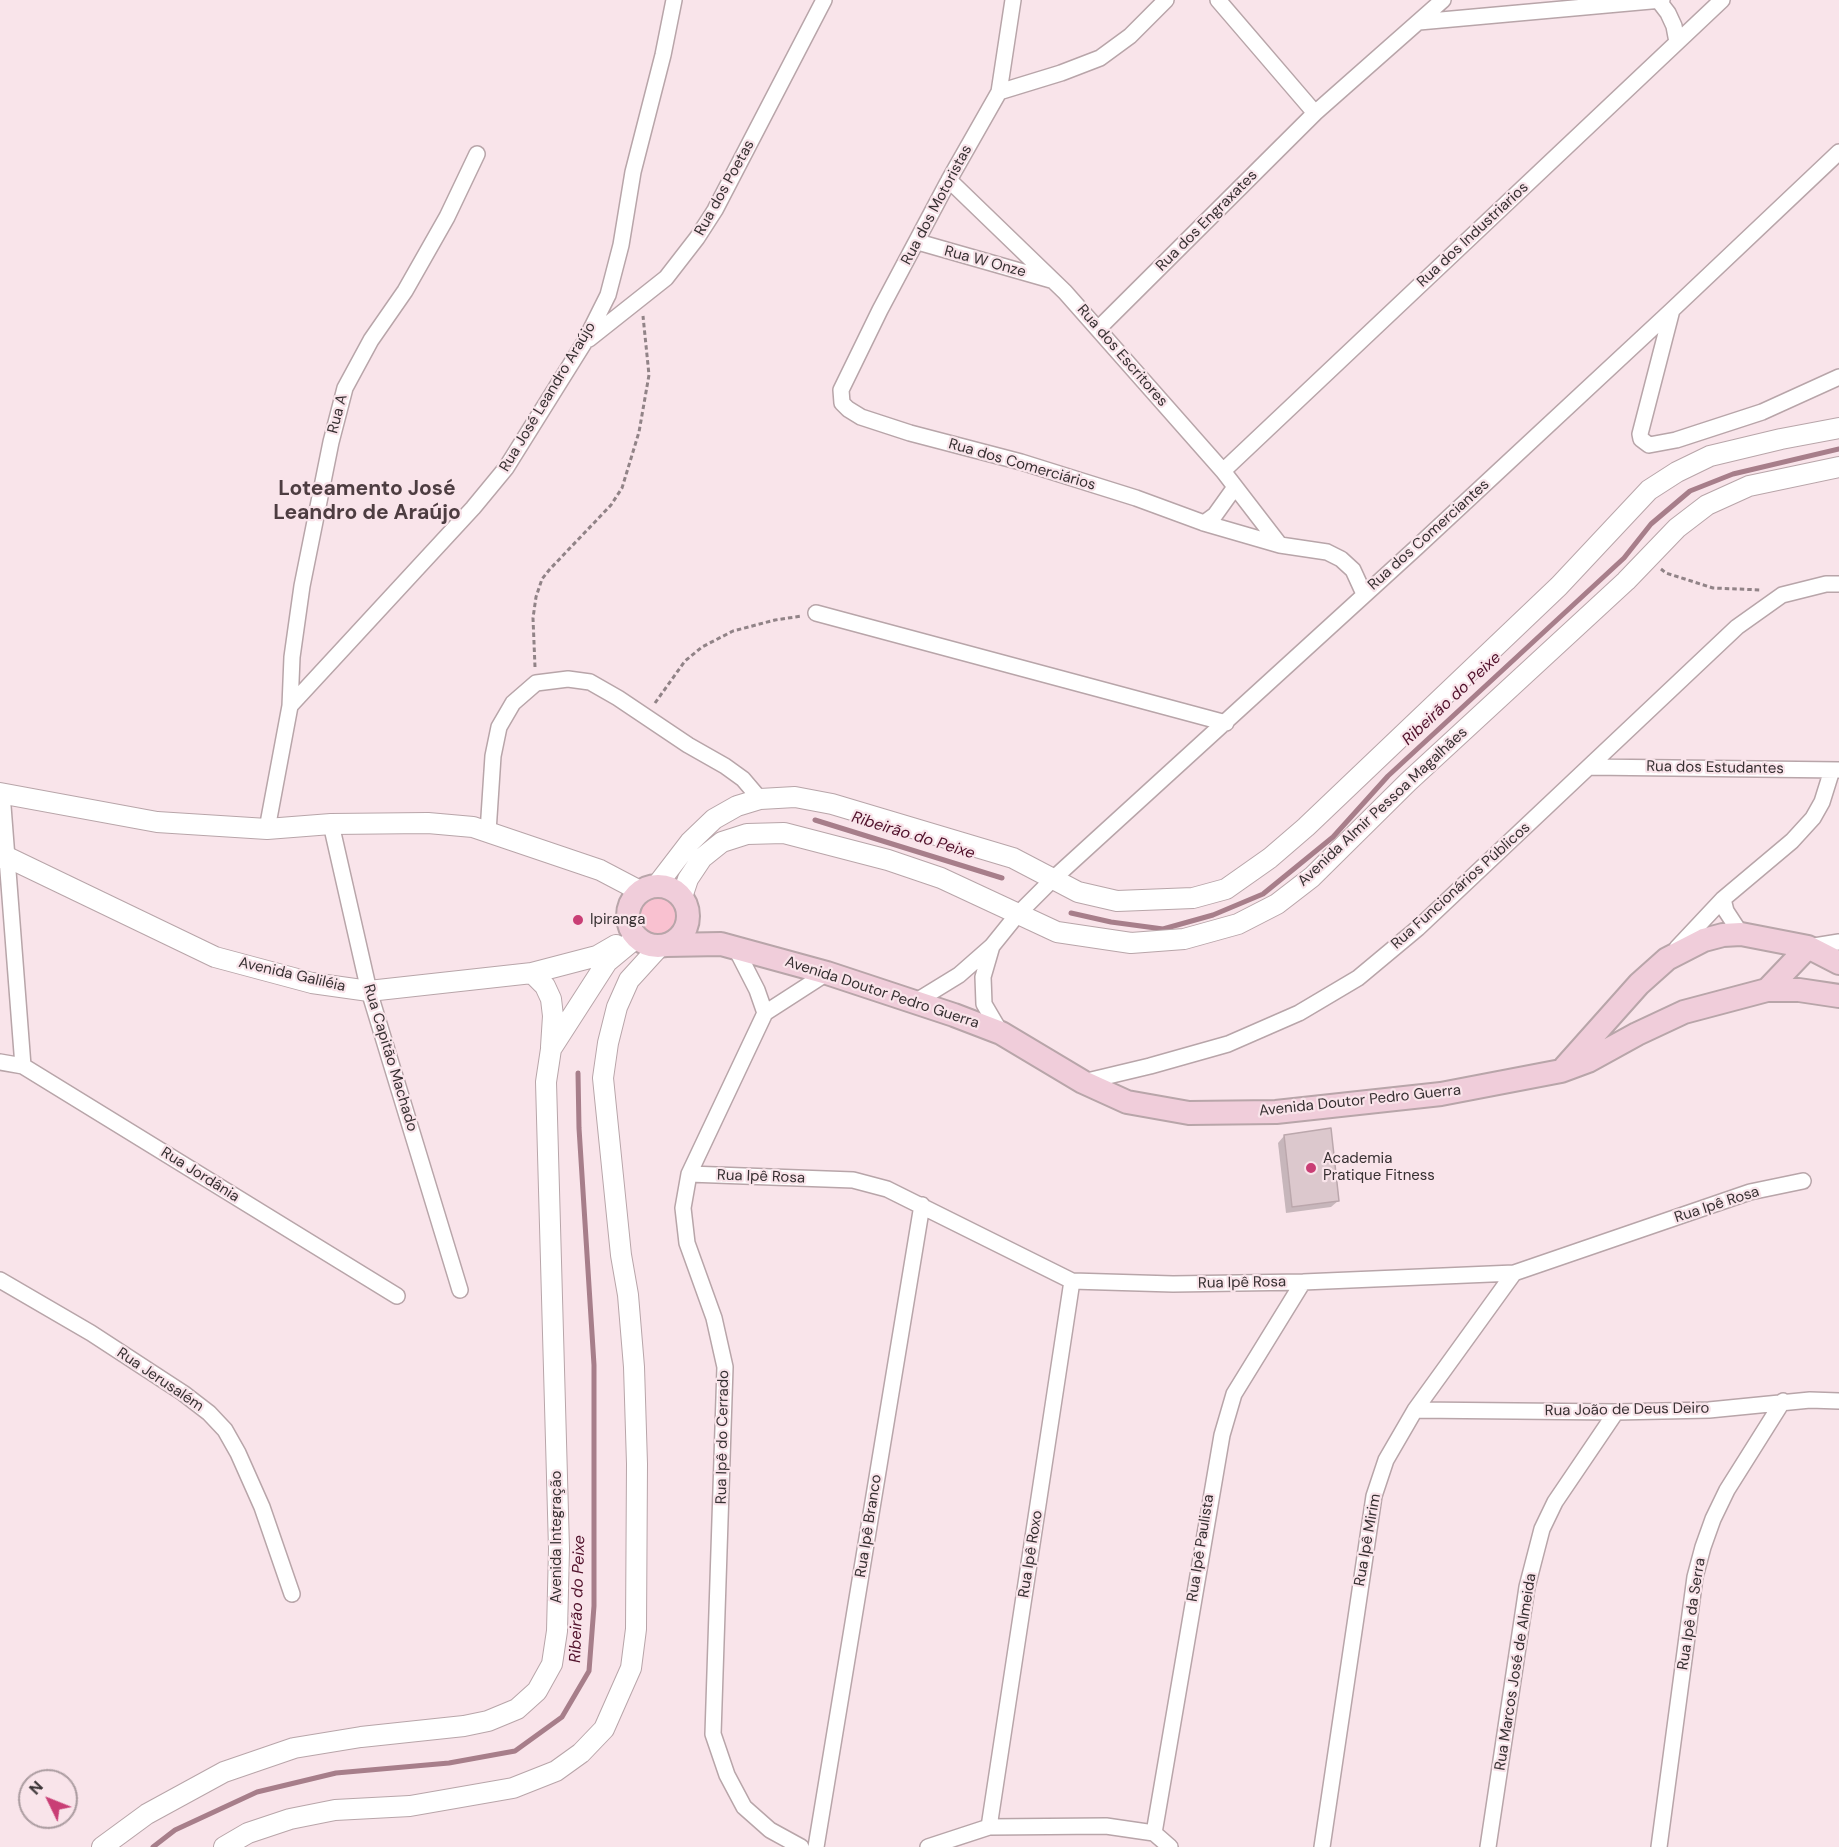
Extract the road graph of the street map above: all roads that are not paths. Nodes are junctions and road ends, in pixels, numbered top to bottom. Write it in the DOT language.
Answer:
graph roads {
  1 [pos="674,0"];
  2 [pos="824,0"];
  3 [pos="1013,0"];
  4 [pos="1166,0"];
  5 [pos="1218,0"];
  6 [pos="1443,0"];
  7 [pos="1660,0"];
  8 [pos="1722,0"];
  9 [pos="1419,22"];
  10 [pos="1677,42"];
  11 [pos="999,92"];
  12 [pos="1315,112"];
  13 [pos="1839,152"];
  14 [pos="477,154"];
  15 [pos="949,180"];
  16 [pos="918,242"];
  17 [pos="1053,281"];
  18 [pos="1672,310"];
  19 [pos="1098,329"];
  20 [pos="584,343"];
  21 [pos="1839,377"];
  22 [pos="842,403"];
  23 [pos="1839,428"];
  24 [pos="1839,467"];
  25 [pos="1223,471"];
  26 [pos="1235,487"];
  27 [pos="1204,523"];
  28 [pos="1280,545"];
  29 [pos="1839,584"];
  30 [pos="1364,594"];
  31 [pos="816,613"];
  32 [pos="291,706"];
  33 [pos="1226,723"];
  34 [pos="1590,767"];
  35 [pos="1835,770"];
  36 [pos="1,793"];
  37 [pos="760,799"];
  38 [pos="331,824"];
  39 [pos="267,829"];
  40 [pos="488,832"];
  41 [pos="3,857"];
  42 [pos="1053,879"];
  43 [pos="648,888"];
  44 [pos="1723,899"];
  45 [pos="685,906"];
  46 [pos="1017,915"];
  47 [pos="1741,934"];
  48 [pos="634,935"];
  49 [pos="1839,942"];
  50 [pos="663,946"];
  51 [pos="728,946"];
  52 [pos="992,946"];
  53 [pos="1808,947"];
  54 [pos="1667,959"];
  55 [pos="1839,963"];
  56 [pos="532,973"];
  57 [pos="827,973"];
  58 [pos="1767,990"];
  59 [pos="369,991"];
  60 [pos="1839,996"];
  61 [pos="1623,1001"];
  62 [pos="915,1002"];
  63 [pos="765,1013"];
  64 [pos="1001,1033"];
  65 [pos="1637,1034"];
  66 [pos="551,1049"];
  67 [pos="0,1062"];
  68 [pos="23,1066"];
  69 [pos="1561,1071"];
  70 [pos="1083,1082"];
  71 [pos="689,1174"];
  72 [pos="1803,1181"];
  73 [pos="922,1205"];
  74 [pos="1514,1273"];
  75 [pos="0,1280"];
  76 [pos="1072,1281"];
  77 [pos="1303,1282"];
  78 [pos="460,1290"];
  79 [pos="397,1296"];
  80 [pos="1783,1401"];
  81 [pos="1839,1401"];
  82 [pos="1415,1410"];
  83 [pos="1616,1412"];
  84 [pos="291,1594"];
  85 [pos="989,1827"];
  86 [pos="1154,1833"];
  87 [pos="102,1847"];
  88 [pos="224,1847"];
  89 [pos="801,1847"];
  90 [pos="816,1847"];
  91 [pos="928,1847"];
  92 [pos="1170,1847"];
  93 [pos="1322,1847"];
  94 [pos="1488,1847"];
  95 [pos="1659,1847"];
  1 -- 20 [label="street, Rua José Leandro Araújo"];
  2 -- 20 [label="street, Rua dos Poetas"];
  3 -- 11 [label="street, Rua dos Motoristas"];
  4 -- 11 [label="street"];
  5 -- 12 [label="street"];
  6 -- 9 [label="street, Rua dos Engraxates"];
  7 -- 9 [label="street"];
  7 -- 10 [label="street"];
  8 -- 10 [label="street, Rua dos Industriarios"];
  9 -- 12 [label="street, Rua dos Engraxates"];
  10 -- 25 [label="street, Rua dos Industriarios"];
  11 -- 15 [label="street, Rua dos Motoristas"];
  12 -- 19 [label="street, Rua dos Engraxates"];
  13 -- 18 [label="street, Rua dos Comerciantes"];
  14 -- 32 [label="street, Rua A"];
  15 -- 16 [label="street, Rua dos Motoristas"];
  15 -- 17 [label="street, Rua dos Escritores"];
  16 -- 17 [label="street, Rua W Onze"];
  16 -- 22 [label="street, Rua dos Motoristas"];
  17 -- 19 [label="street, Rua dos Escritores"];
  18 -- 21 [label="street"];
  18 -- 30 [label="street, Rua dos Comerciantes"];
  19 -- 25 [label="street, Rua dos Escritores"];
  20 -- 32 [label="street, Rua José Leandro Araújo"];
  22 -- 27 [label="street, Rua dos Comerciários"];
  23 -- 42 [label="street"];
  24 -- 46 [label="street, Avenida Almir Pessoa Magalhães"];
  25 -- 26 [label="street, Rua dos Escritores"];
  26 -- 27 [label="street"];
  26 -- 28 [label="street, Rua dos Escritores"];
  27 -- 28 [label="street, Rua dos Comerciários"];
  28 -- 30 [label="street, Rua dos Comerciários"];
  29 -- 34 [label="street, Rua Funcionários Públicos"];
  30 -- 33 [label="street, Rua dos Comerciantes"];
  31 -- 33 [label="street"];
  32 -- 39 [label="street"];
  33 -- 42 [label="street, Rua dos Comerciantes"];
  34 -- 35 [label="street, Rua dos Estudantes"];
  34 -- 70 [label="street, Rua Funcionários Públicos"];
  35 -- 44 [label="street"];
  36 -- 39 [label="street"];
  36 -- 41 [label="street"];
  37 -- 40 [label="street"];
  37 -- 42 [label="street"];
  37 -- 43 [label="street"];
  38 -- 39 [label="street"];
  38 -- 40 [label="street"];
  38 -- 59 [label="street, Rua Capitão Machado"];
  40 -- 43 [label="street"];
  41 -- 59 [label="street, Avenida Galiléia"];
  41 -- 68 [label="street"];
  42 -- 46 [label="street, Rua dos Comerciantes"];
  43 -- 45 [label="main road"];
  43 -- 48 [label="main road"];
  44 -- 47 [label="street"];
  44 -- 54 [label="street"];
  45 -- 46 [label="street, Avenida Almir Pessoa Magalhães"];
  45 -- 50 [label="main road"];
  45 -- 51 [label="main road, Avenida Doutor Pedro Guerra"];
  46 -- 52 [label="street, Rua dos Comerciantes"];
  47 -- 53 [label="main road"];
  47 -- 54 [label="main road"];
  48 -- 50 [label="main road"];
  48 -- 56 [label="street, Avenida Galiléia"];
  48 -- 66 [label="street, Avenida Integração"];
  49 -- 53 [label="street"];
  50 -- 51 [label="main road, Avenida Doutor Pedro Guerra"];
  50 -- 88 [label="street"];
  51 -- 57 [label="main road, Avenida Doutor Pedro Guerra"];
  51 -- 63 [label="street"];
  52 -- 62 [label="street"];
  52 -- 64 [label="street"];
  53 -- 55 [label="main road"];
  53 -- 58 [label="main road"];
  54 -- 61 [label="main road"];
  56 -- 59 [label="street, Avenida Galiléia"];
  56 -- 66 [label="street"];
  57 -- 62 [label="main road, Avenida Doutor Pedro Guerra"];
  57 -- 63 [label="street"];
  58 -- 60 [label="main road, Avenida Doutor Pedro Guerra"];
  58 -- 65 [label="main road, Avenida Doutor Pedro Guerra"];
  59 -- 78 [label="street, Rua Capitão Machado"];
  61 -- 65 [label="main road"];
  61 -- 69 [label="main road"];
  62 -- 64 [label="main road, Avenida Doutor Pedro Guerra"];
  63 -- 71 [label="street, Rua Ipê do Cerrado"];
  64 -- 70 [label="main road, Avenida Doutor Pedro Guerra"];
  65 -- 69 [label="main road, Avenida Doutor Pedro Guerra"];
  66 -- 87 [label="street, Avenida Integração"];
  67 -- 68 [label="street, Rua Jordânia"];
  68 -- 79 [label="street, Rua Jordânia"];
  69 -- 70 [label="main road, Avenida Doutor Pedro Guerra"];
  71 -- 73 [label="street, Rua Ipê Rosa"];
  71 -- 89 [label="street, Rua Ipê do Cerrado"];
  72 -- 74 [label="street, Rua Ipê Rosa"];
  73 -- 76 [label="street, Rua Ipê Rosa"];
  73 -- 90 [label="street, Rua Ipê Branco"];
  74 -- 77 [label="street, Rua Ipê Rosa"];
  74 -- 82 [label="street, Rua Ipê Mirim"];
  75 -- 84 [label="street, Rua Jerusalém"];
  76 -- 77 [label="street, Rua Ipê Rosa"];
  76 -- 85 [label="street, Rua Ipê Roxo"];
  77 -- 86 [label="street, Rua Ipê Paulista"];
  80 -- 81 [label="street, Rua João de Deus Deiro"];
  80 -- 83 [label="street, Rua João de Deus Deiro"];
  80 -- 95 [label="street, Rua Ipê da Serra"];
  82 -- 83 [label="street, Rua João de Deus Deiro"];
  82 -- 93 [label="street, Rua Ipê Mirim"];
  83 -- 94 [label="street, Rua Marcos José de Almeida"];
  85 -- 86 [label="street"];
  85 -- 91 [label="street"];
  86 -- 92 [label="street"];
}
